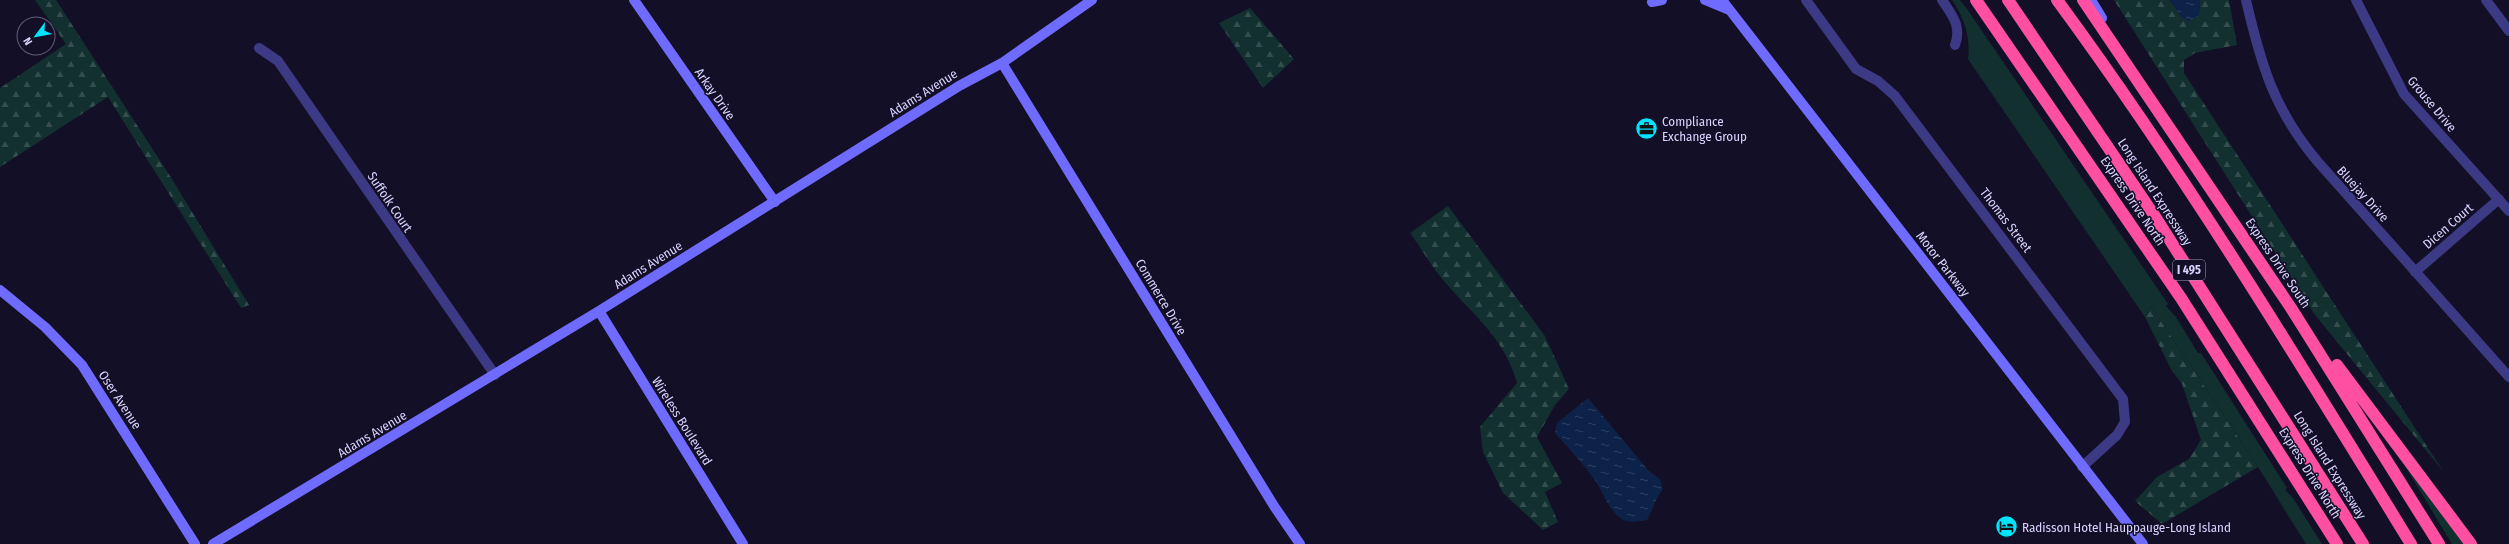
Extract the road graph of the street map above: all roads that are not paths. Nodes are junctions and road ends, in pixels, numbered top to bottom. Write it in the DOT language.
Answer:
graph roads {
  1 [pos="634,0"];
  2 [pos="1092,0"];
  3 [pos="1662,0"];
  4 [pos="1705,0"];
  5 [pos="1722,0"];
  6 [pos="1806,0"];
  7 [pos="1942,0"];
  8 [pos="1976,0"];
  9 [pos="2008,0"];
  10 [pos="2057,0"];
  11 [pos="2083,0"];
  12 [pos="2091,0"];
  13 [pos="2246,0"];
  14 [pos="2356,0"];
  15 [pos="2486,0"];
  16 [pos="1652,2"];
  17 [pos="1730,11"];
  18 [pos="2509,31"];
  19 [pos="1955,45"];
  20 [pos="259,48"];
  21 [pos="1002,63"];
  22 [pos="2130,67"];
  23 [pos="2499,199"];
  24 [pos="775,202"];
  25 [pos="2509,211"];
  26 [pos="2415,272"];
  27 [pos="0,290"];
  28 [pos="2292,308"];
  29 [pos="599,311"];
  30 [pos="495,375"];
  31 [pos="2509,377"];
  32 [pos="2082,467"];
  33 [pos="2312,504"];
  34 [pos="194,544"];
  35 [pos="213,544"];
  36 [pos="743,544"];
  37 [pos="1300,544"];
  38 [pos="2143,544"];
  39 [pos="2329,544"];
  40 [pos="2337,544"];
  41 [pos="2363,544"];
  42 [pos="2411,544"];
  43 [pos="2440,544"];
  44 [pos="2472,544"];
  1 -- 24 [label="street, Arkay Drive"];
  2 -- 21 [label="street, Adams Avenue"];
  3 -- 16 [label="street"];
  4 -- 17 [label="street"];
  5 -- 17 [label="street, Motor Parkway"];
  6 -- 32 [label="street, Thomas Street"];
  7 -- 19 [label="street"];
  8 -- 33 [label="highway, Express Drive North"];
  9 -- 41 [label="highway, Long Island Expressway / I 495"];
  10 -- 42 [label="highway, Long Island Expressway"];
  11 -- 22 [label="highway"];
  12 -- 22 [label="street, Express Drive South"];
  13 -- 26 [label="street, Bluejay Drive"];
  14 -- 23 [label="street, Grouse Drive"];
  15 -- 18 [label="street"];
  17 -- 32 [label="street, Motor Parkway"];
  20 -- 30 [label="street, Suffolk Court"];
  21 -- 24 [label="street, Adams Avenue"];
  21 -- 37 [label="street, Commerce Drive"];
  22 -- 28 [label="highway, Express Drive South"];
  23 -- 25 [label="street, Grouse Drive"];
  23 -- 26 [label="street, Dicen Court"];
  24 -- 29 [label="street, Adams Avenue"];
  26 -- 31 [label="street, Bluejay Drive"];
  27 -- 34 [label="street, Oser Avenue"];
  28 -- 43 [label="highway, Express Drive South"];
  28 -- 44 [label="highway"];
  29 -- 30 [label="street, Adams Avenue"];
  29 -- 36 [label="street, Wireless Boulevard"];
  30 -- 35 [label="street, Adams Avenue"];
  32 -- 38 [label="street, Motor Parkway"];
  33 -- 39 [label="highway"];
  33 -- 40 [label="highway, Express Drive North"];
}
